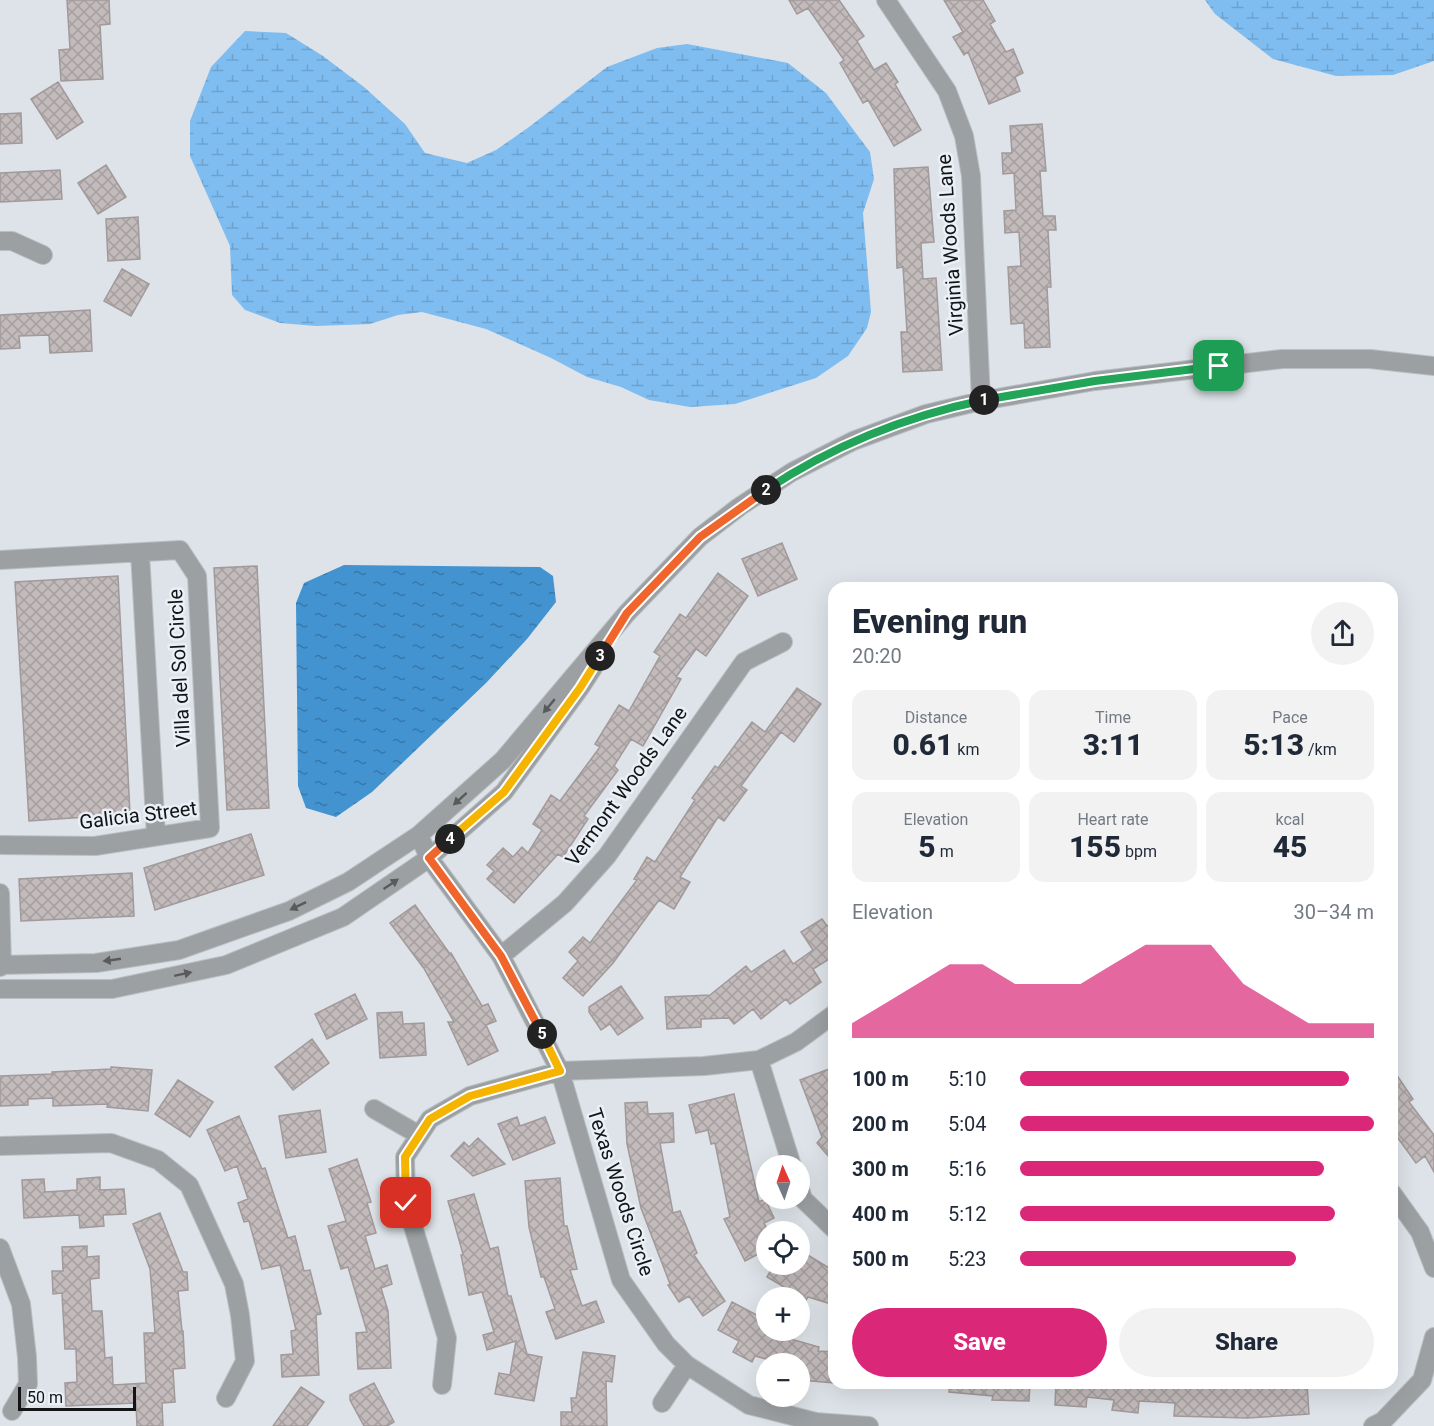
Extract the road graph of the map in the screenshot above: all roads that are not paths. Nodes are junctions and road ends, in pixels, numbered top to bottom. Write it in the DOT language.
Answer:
graph roads {
  1 [pos="886,0"];
  2 [pos="0,241"];
  3 [pos="44,255"];
  4 [pos="1434,366"];
  5 [pos="981,400"];
  6 [pos="140,553"];
  7 [pos="0,560"];
  8 [pos="627,613"];
  9 [pos="783,642"];
  10 [pos="210,828"];
  11 [pos="419,835"];
  12 [pos="156,836"];
  13 [pos="0,845"];
  14 [pos="429,858"];
  15 [pos="0,895"];
  16 [pos="501,956"];
  17 [pos="1,966"];
  18 [pos="0,989"];
  19 [pos="828,1018"];
  20 [pos="759,1060"];
  21 [pos="560,1071"];
  22 [pos="374,1109"];
  23 [pos="419,1135"];
  24 [pos="0,1146"];
  25 [pos="789,1155"];
  26 [pos="1398,1201"];
  27 [pos="810,1206"];
  28 [pos="828,1223"];
  29 [pos="0,1248"];
  30 [pos="1434,1268"];
  31 [pos="1434,1337"];
  32 [pos="687,1365"];
  33 [pos="442,1385"];
  34 [pos="226,1398"];
  35 [pos="662,1403"];
  36 [pos="12,1411"];
  37 [pos="868,1426"];
  38 [pos="1373,1426"];
  1 -- 5 [label="street, Virginia Woods Lane"];
  2 -- 3 [label="street"];
  4 -- 5 [label="street"];
  5 -- 8 [label="street"];
  6 -- 7 [label="street, Villa del Sol Circle"];
  6 -- 10 [label="street, Villa del Sol Circle"];
  6 -- 12 [label="street, Villa del Sol Circle"];
  8 -- 11 [label="street, one-way"];
  8 -- 14 [label="street"];
  9 -- 16 [label="street, Vermont Woods Lane"];
  10 -- 12 [label="street, Galicia Street"];
  11 -- 14 [label="street, Texas Woods Circle"];
  11 -- 17 [label="street, one-way"];
  12 -- 13 [label="street, Galicia Street"];
  14 -- 16 [label="street, Texas Woods Circle"];
  18 -- 14 [label="street, one-way"];
  15 -- 17 [label="street"];
  16 -- 21 [label="street, Texas Woods Circle"];
  19 -- 20 [label="street"];
  20 -- 21 [label="street"];
  20 -- 25 [label="street"];
  21 -- 23 [label="street"];
  21 -- 32 [label="street, Texas Woods Circle"];
  22 -- 23 [label="street"];
  23 -- 33 [label="street"];
  24 -- 34 [label="street"];
  26 -- 30 [label="street"];
  27 -- 28 [label="street"];
  29 -- 36 [label="street"];
  31 -- 38 [label="street"];
  32 -- 35 [label="street"];
  32 -- 37 [label="street, Texas Woods Circle"];
}
